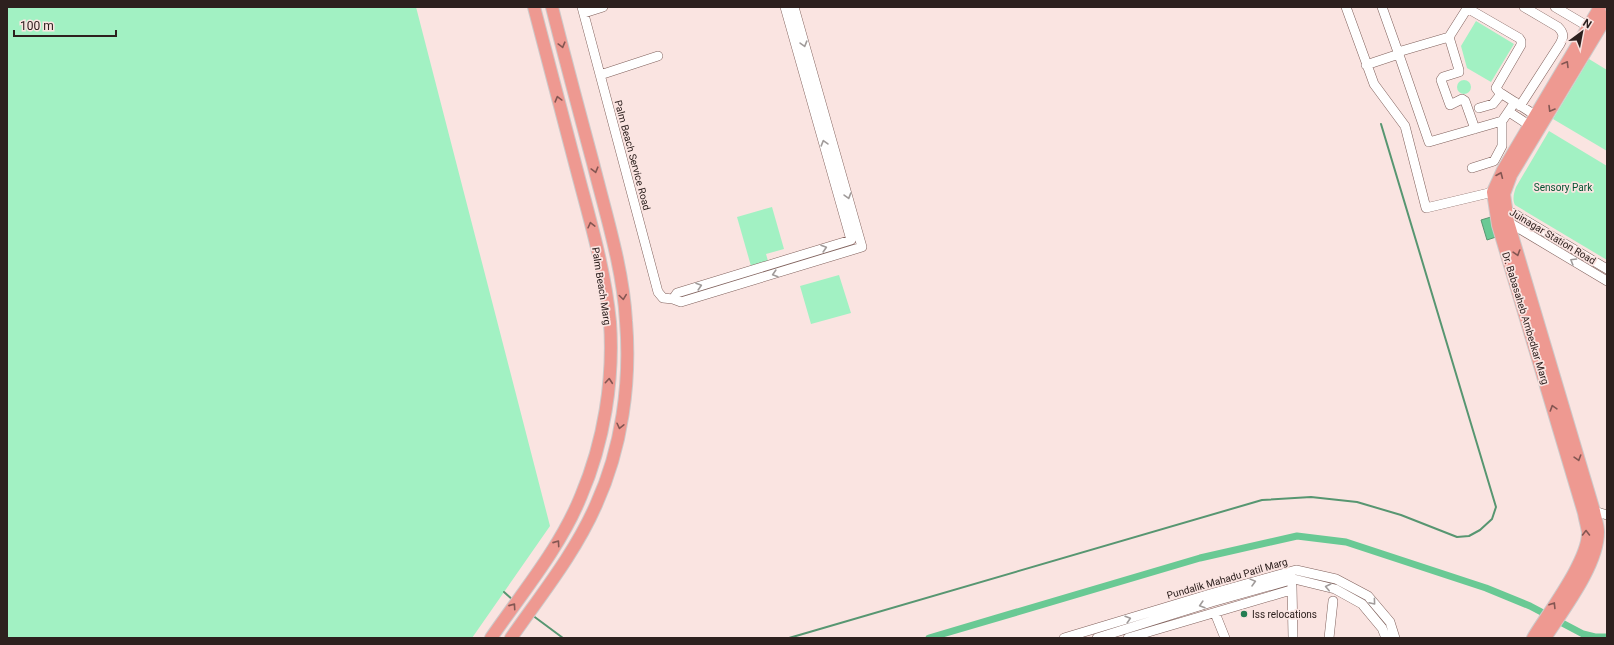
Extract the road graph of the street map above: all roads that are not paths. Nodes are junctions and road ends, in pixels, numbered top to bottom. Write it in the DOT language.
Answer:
graph roads {
  1 [pos="534,7"];
  2 [pos="552,7"];
  3 [pos="603,7"];
  4 [pos="785,7"];
  5 [pos="794,7"];
  6 [pos="1346,7"];
  7 [pos="1382,7"];
  8 [pos="1524,7"];
  9 [pos="1555,7"];
  10 [pos="1600,7"];
  11 [pos="1468,8"];
  12 [pos="583,10"];
  13 [pos="1607,16"];
  14 [pos="1593,30"];
  15 [pos="1449,37"];
  16 [pos="1398,53"];
  17 [pos="658,56"];
  18 [pos="1366,65"];
  19 [pos="600,75"];
  20 [pos="1501,94"];
  21 [pos="1518,104"];
  22 [pos="1479,108"];
  23 [pos="1509,112"];
  24 [pos="1532,120"];
  25 [pos="1502,121"];
  26 [pos="1475,129"];
  27 [pos="1472,168"];
  28 [pos="1499,193"];
  29 [pos="1503,216"];
  30 [pos="851,240"];
  31 [pos="862,247"];
  32 [pos="1607,269"];
  33 [pos="1607,281"];
  34 [pos="673,299"];
  35 [pos="1550,382"];
  36 [pos="1594,511"];
  37 [pos="1607,515"];
  38 [pos="1580,572"];
  39 [pos="1295,575"];
  40 [pos="1291,590"];
  41 [pos="1333,601"];
  42 [pos="1216,613"];
  43 [pos="1106,633"];
  44 [pos="491,638"];
  45 [pos="512,638"];
  46 [pos="1064,638"];
  47 [pos="1097,638"];
  48 [pos="1128,638"];
  49 [pos="1225,638"];
  50 [pos="1293,638"];
  51 [pos="1330,638"];
  52 [pos="1386,638"];
  53 [pos="1395,638"];
  54 [pos="1533,638"];
  55 [pos="1545,638"];
  44 -- 1 [label="main road, Palm Beach Marg, one-way"];
  2 -- 45 [label="main road, Palm Beach Marg, one-way"];
  3 -- 12 [label="street"];
  30 -- 4 [label="street, one-way"];
  5 -- 31 [label="street, one-way"];
  6 -- 18 [label="street"];
  7 -- 16 [label="street"];
  8 -- 21 [label="street"];
  9 -- 14 [label="street"];
  10 -- 14 [label="main road, Dr. Babasaheb Ambedkar Marg"];
  11 -- 15 [label="street"];
  11 -- 20 [label="street"];
  12 -- 19 [label="street, Palm Beach Service Road"];
  13 -- 14 [label="main road, Dr. Babasaheb Ambedkar Marg"];
  24 -- 14 [label="main road, Dr. Babasaheb Ambedkar Marg, one-way"];
  14 -- 28 [label="main road, Dr. Babasaheb Ambedkar Marg, one-way"];
  15 -- 16 [label="street"];
  15 -- 26 [label="street"];
  16 -- 18 [label="street"];
  16 -- 26 [label="street"];
  17 -- 19 [label="street"];
  18 -- 28 [label="street"];
  19 -- 34 [label="street, Palm Beach Service Road"];
  20 -- 21 [label="street"];
  20 -- 22 [label="street"];
  21 -- 23 [label="street"];
  21 -- 24 [label="street"];
  23 -- 24 [label="street"];
  23 -- 25 [label="street"];
  28 -- 24 [label="main road, Dr. Babasaheb Ambedkar Marg, one-way"];
  25 -- 26 [label="street"];
  25 -- 27 [label="street"];
  28 -- 29 [label="main road, Dr. Babasaheb Ambedkar Marg"];
  29 -- 32 [label="street, Juinagar Station Road"];
  33 -- 29 [label="street, Juinagar Station Road, one-way"];
  29 -- 35 [label="main road, Dr. Babasaheb Ambedkar Marg"];
  30 -- 31 [label="street"];
  34 -- 30 [label="street, one-way"];
  31 -- 34 [label="street, one-way"];
  35 -- 36 [label="main road, Dr. Babasaheb Ambedkar Marg, one-way"];
  38 -- 35 [label="main road, Dr. Babasaheb Ambedkar Marg, one-way"];
  36 -- 37 [label="street"];
  36 -- 38 [label="main road, Dr. Babasaheb Ambedkar Marg"];
  54 -- 38 [label="main road, Dr. Babasaheb Ambedkar Marg, one-way"];
  38 -- 55 [label="main road, Dr. Babasaheb Ambedkar Marg"];
  39 -- 40 [label="street"];
  39 -- 43 [label="street, Pundalik Mahadu Patil Marg"];
  52 -- 39 [label="street, Pundalik Mahadu Patil Marg, one-way"];
  39 -- 53 [label="street, Pundalik Mahadu Patil Marg, one-way"];
  40 -- 42 [label="street"];
  40 -- 50 [label="street"];
  41 -- 51 [label="street"];
  42 -- 48 [label="street"];
  42 -- 49 [label="street"];
  43 -- 46 [label="street, Pundalik Mahadu Patil Marg"];
  43 -- 47 [label="street, Pundalik Mahadu Patil Marg"];
}
